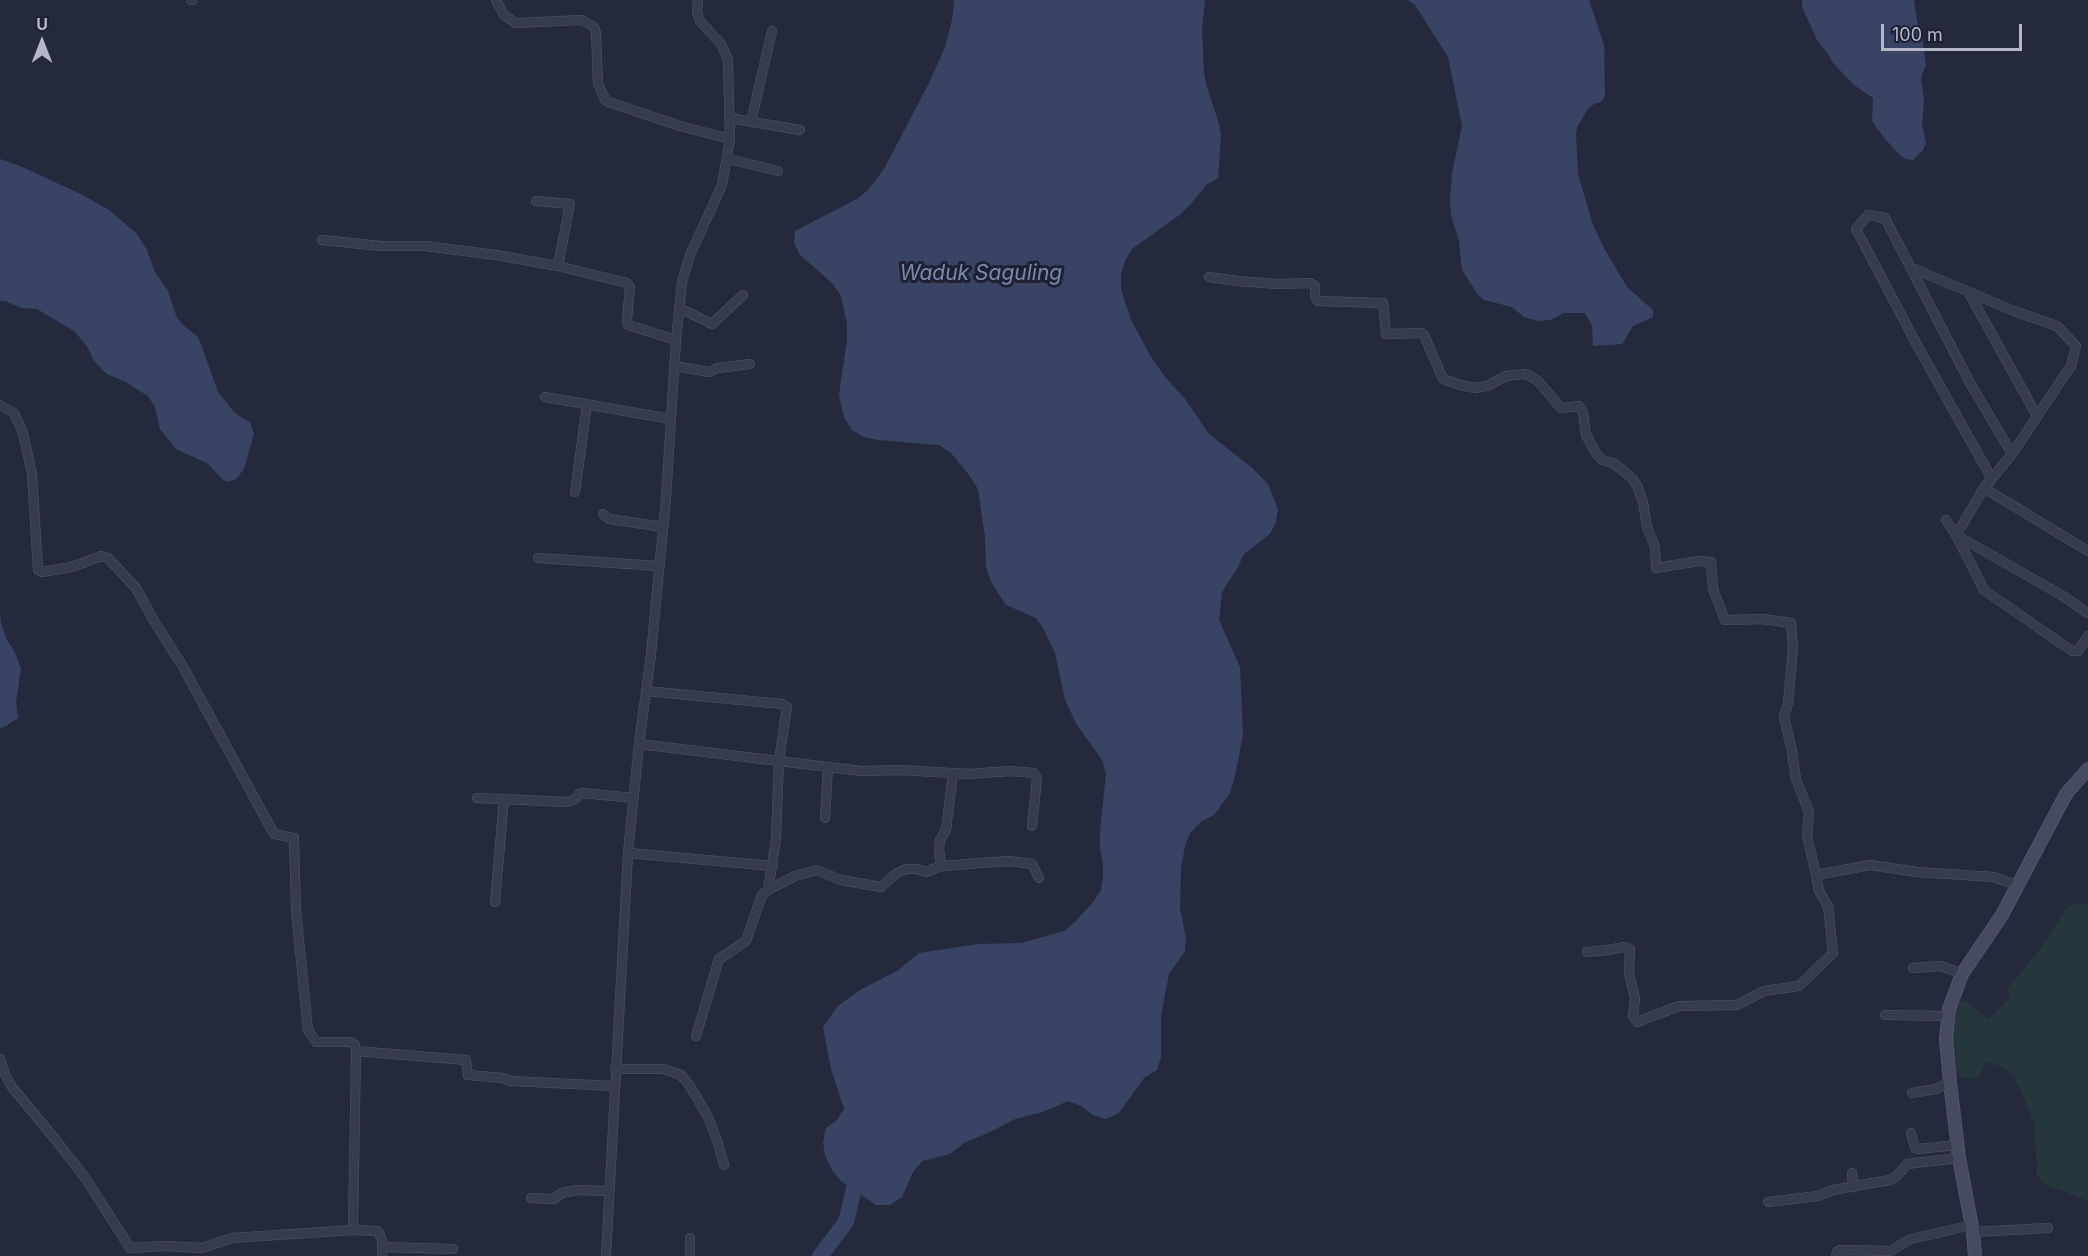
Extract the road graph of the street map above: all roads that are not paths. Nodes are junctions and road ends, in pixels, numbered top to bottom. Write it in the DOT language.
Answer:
graph roads {
  1 [pos="496,0"];
  2 [pos="698,0"];
  3 [pos="772,31"];
  4 [pos="729,118"];
  5 [pos="751,122"];
  6 [pos="800,130"];
  7 [pos="730,138"];
  8 [pos="728,159"];
  9 [pos="777,171"];
  10 [pos="537,201"];
  11 [pos="322,240"];
  12 [pos="558,266"];
  13 [pos="1912,268"];
  14 [pos="1209,277"];
  15 [pos="1969,293"];
  16 [pos="744,295"];
  17 [pos="680,308"];
  18 [pos="676,340"];
  19 [pos="750,364"];
  20 [pos="674,366"];
  21 [pos="545,397"];
  22 [pos="0,405"];
  23 [pos="587,405"];
  24 [pos="2037,416"];
  25 [pos="671,419"];
  26 [pos="2012,454"];
  27 [pos="1992,479"];
  28 [pos="1984,488"];
  29 [pos="575,492"];
  30 [pos="603,514"];
  31 [pos="1946,520"];
  32 [pos="663,527"];
  33 [pos="1956,534"];
  34 [pos="2088,551"];
  35 [pos="538,558"];
  36 [pos="659,566"];
  37 [pos="2088,613"];
  38 [pos="2088,636"];
  39 [pos="646,691"];
  40 [pos="639,744"];
  41 [pos="779,760"];
  42 [pos="828,767"];
  43 [pos="2088,769"];
  44 [pos="953,773"];
  45 [pos="477,798"];
  46 [pos="633,798"];
  47 [pos="504,800"];
  48 [pos="825,818"];
  49 [pos="1032,826"];
  50 [pos="628,853"];
  51 [pos="773,866"];
  52 [pos="941,866"];
  53 [pos="1816,875"];
  54 [pos="1039,878"];
  55 [pos="2016,885"];
  56 [pos="768,890"];
  57 [pos="495,902"];
  58 [pos="1587,952"];
  59 [pos="1913,968"];
  60 [pos="1962,974"];
  61 [pos="1885,1015"];
  62 [pos="1948,1016"];
  63 [pos="696,1036"];
  64 [pos="356,1051"];
  65 [pos="0,1059"];
  66 [pos="615,1069"];
  67 [pos="1950,1082"];
  68 [pos="614,1086"];
  69 [pos="1912,1093"];
  70 [pos="1911,1133"];
  71 [pos="1957,1145"];
  72 [pos="1959,1158"];
  73 [pos="724,1165"];
  74 [pos="1852,1173"];
  75 [pos="1853,1187"];
  76 [pos="609,1191"];
  77 [pos="531,1198"];
  78 [pos="1768,1202"];
  79 [pos="1973,1228"];
  80 [pos="2048,1228"];
  81 [pos="353,1230"];
  82 [pos="690,1238"];
  83 [pos="453,1249"];
  84 [pos="382,1251"];
  85 [pos="606,1256"];
  86 [pos="690,1256"];
  87 [pos="1836,1256"];
  88 [pos="1975,1256"];
  1 -- 7 [label="street"];
  2 -- 4 [label="street"];
  3 -- 5 [label="street"];
  4 -- 5 [label="street"];
  4 -- 7 [label="street"];
  5 -- 6 [label="street"];
  7 -- 8 [label="street"];
  8 -- 9 [label="street"];
  8 -- 17 [label="street"];
  10 -- 12 [label="street"];
  11 -- 12 [label="street"];
  12 -- 18 [label="street"];
  13 -- 15 [label="street"];
  13 -- 26 [label="street"];
  13 -- 27 [label="street"];
  14 -- 53 [label="street"];
  15 -- 24 [label="street"];
  15 -- 24 [label="street"];
  16 -- 17 [label="street"];
  17 -- 18 [label="street"];
  18 -- 20 [label="street"];
  19 -- 20 [label="street"];
  20 -- 25 [label="street"];
  21 -- 23 [label="street"];
  22 -- 64 [label="street"];
  23 -- 25 [label="street"];
  23 -- 29 [label="street"];
  24 -- 26 [label="street"];
  25 -- 32 [label="street"];
  26 -- 27 [label="street"];
  27 -- 28 [label="street"];
  28 -- 33 [label="street"];
  28 -- 34 [label="street"];
  30 -- 32 [label="street"];
  31 -- 33 [label="street"];
  32 -- 36 [label="street"];
  33 -- 37 [label="street"];
  33 -- 38 [label="street"];
  35 -- 36 [label="street"];
  36 -- 39 [label="street"];
  39 -- 40 [label="street"];
  39 -- 41 [label="street"];
  40 -- 41 [label="street"];
  40 -- 46 [label="street"];
  41 -- 42 [label="street"];
  41 -- 51 [label="street"];
  42 -- 44 [label="street"];
  42 -- 48 [label="street"];
  43 -- 55 [label="main road"];
  44 -- 49 [label="street"];
  44 -- 52 [label="street"];
  45 -- 47 [label="street"];
  46 -- 47 [label="street"];
  46 -- 50 [label="street"];
  47 -- 57 [label="street"];
  50 -- 51 [label="street"];
  50 -- 66 [label="street"];
  51 -- 56 [label="street"];
  52 -- 54 [label="street"];
  52 -- 56 [label="street"];
  53 -- 55 [label="street"];
  53 -- 58 [label="street"];
  55 -- 60 [label="main road"];
  56 -- 63 [label="street"];
  59 -- 60 [label="street"];
  60 -- 62 [label="main road"];
  61 -- 62 [label="street"];
  62 -- 67 [label="main road"];
  64 -- 68 [label="street"];
  64 -- 81 [label="street"];
  65 -- 81 [label="street"];
  66 -- 68 [label="street"];
  66 -- 73 [label="street"];
  67 -- 69 [label="street"];
  67 -- 71 [label="main road"];
  68 -- 76 [label="street"];
  70 -- 71 [label="street"];
  71 -- 72 [label="main road"];
  72 -- 75 [label="street"];
  72 -- 79 [label="main road"];
  74 -- 75 [label="street"];
  75 -- 78 [label="street"];
  76 -- 77 [label="street"];
  76 -- 85 [label="street"];
  79 -- 80 [label="street"];
  79 -- 87 [label="street"];
  79 -- 88 [label="main road"];
  81 -- 84 [label="street"];
  82 -- 86 [label="street"];
  83 -- 84 [label="street"];
}
